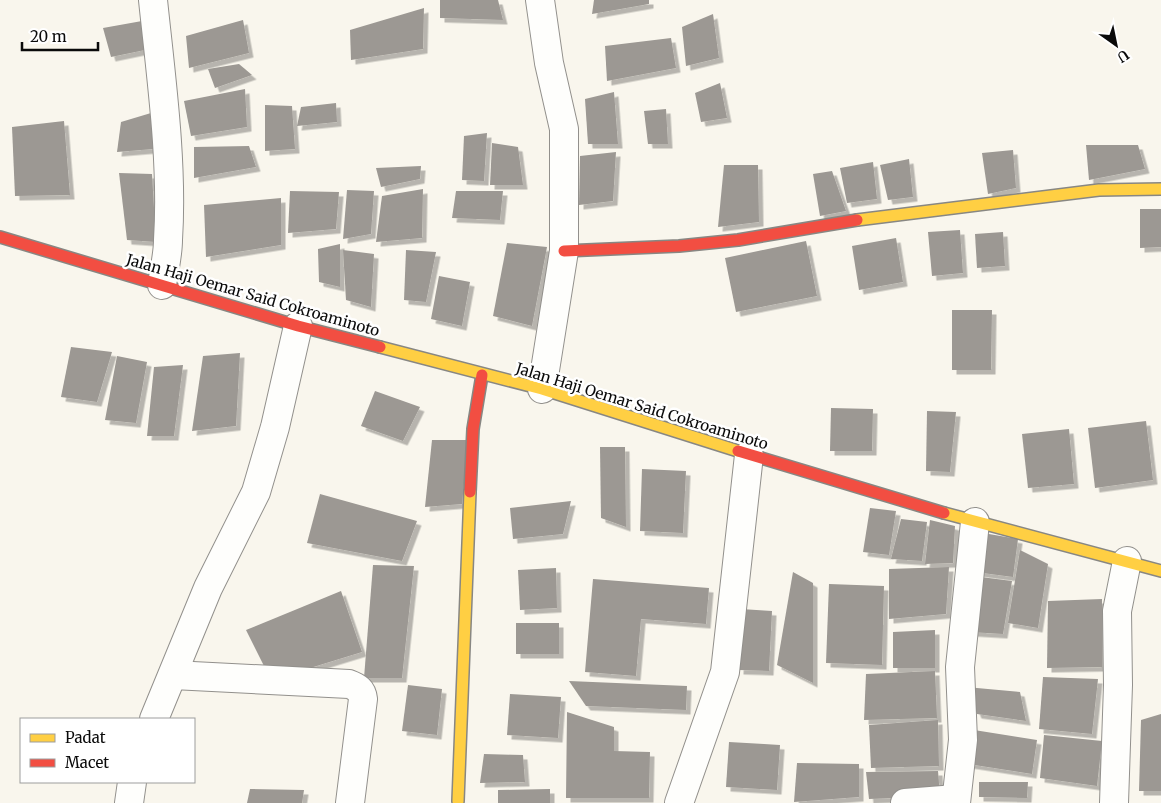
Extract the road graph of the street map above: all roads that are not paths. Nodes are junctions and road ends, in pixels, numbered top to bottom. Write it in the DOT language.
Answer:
graph roads {
  1 [pos="153,0"];
  2 [pos="540,0"];
  3 [pos="1161,189"];
  4 [pos="0,237"];
  5 [pos="564,250"];
  6 [pos="162,285"];
  7 [pos="298,326"];
  8 [pos="482,375"];
  9 [pos="542,389"];
  10 [pos="749,455"];
  11 [pos="975,522"];
  12 [pos="1127,561"];
  13 [pos="1161,571"];
  14 [pos="172,675"];
  15 [pos="154,718"];
  16 [pos="132,783"];
  17 [pos="458,801"];
  18 [pos="956,801"];
  19 [pos="129,803"];
  20 [pos="350,803"];
  21 [pos="679,803"];
  22 [pos="905,803"];
  23 [pos="1114,803"];
  1 -- 6 [label="street"];
  2 -- 5 [label="street"];
  3 -- 5 [label="main road"];
  4 -- 6 [label="main road, Jalan Haji Oemar Said Cokroaminoto"];
  5 -- 9 [label="street"];
  6 -- 7 [label="main road, Jalan Haji Oemar Said Cokroaminoto"];
  7 -- 8 [label="main road, Jalan Haji Oemar Said Cokroaminoto"];
  7 -- 14 [label="street"];
  8 -- 9 [label="main road, Jalan Haji Oemar Said Cokroaminoto"];
  8 -- 17 [label="main road"];
  9 -- 10 [label="main road, Jalan Haji Oemar Said Cokroaminoto"];
  10 -- 11 [label="main road, Jalan Haji Oemar Said Cokroaminoto"];
  10 -- 21 [label="street"];
  11 -- 12 [label="main road, Jalan Haji Oemar Said Cokroaminoto"];
  11 -- 18 [label="street"];
  12 -- 13 [label="main road, Jalan Haji Oemar Said Cokroaminoto"];
  12 -- 23 [label="street"];
  14 -- 15 [label="street"];
  14 -- 20 [label="street"];
  16 -- 19 [label="street"];
  18 -- 22 [label="street"];
}
